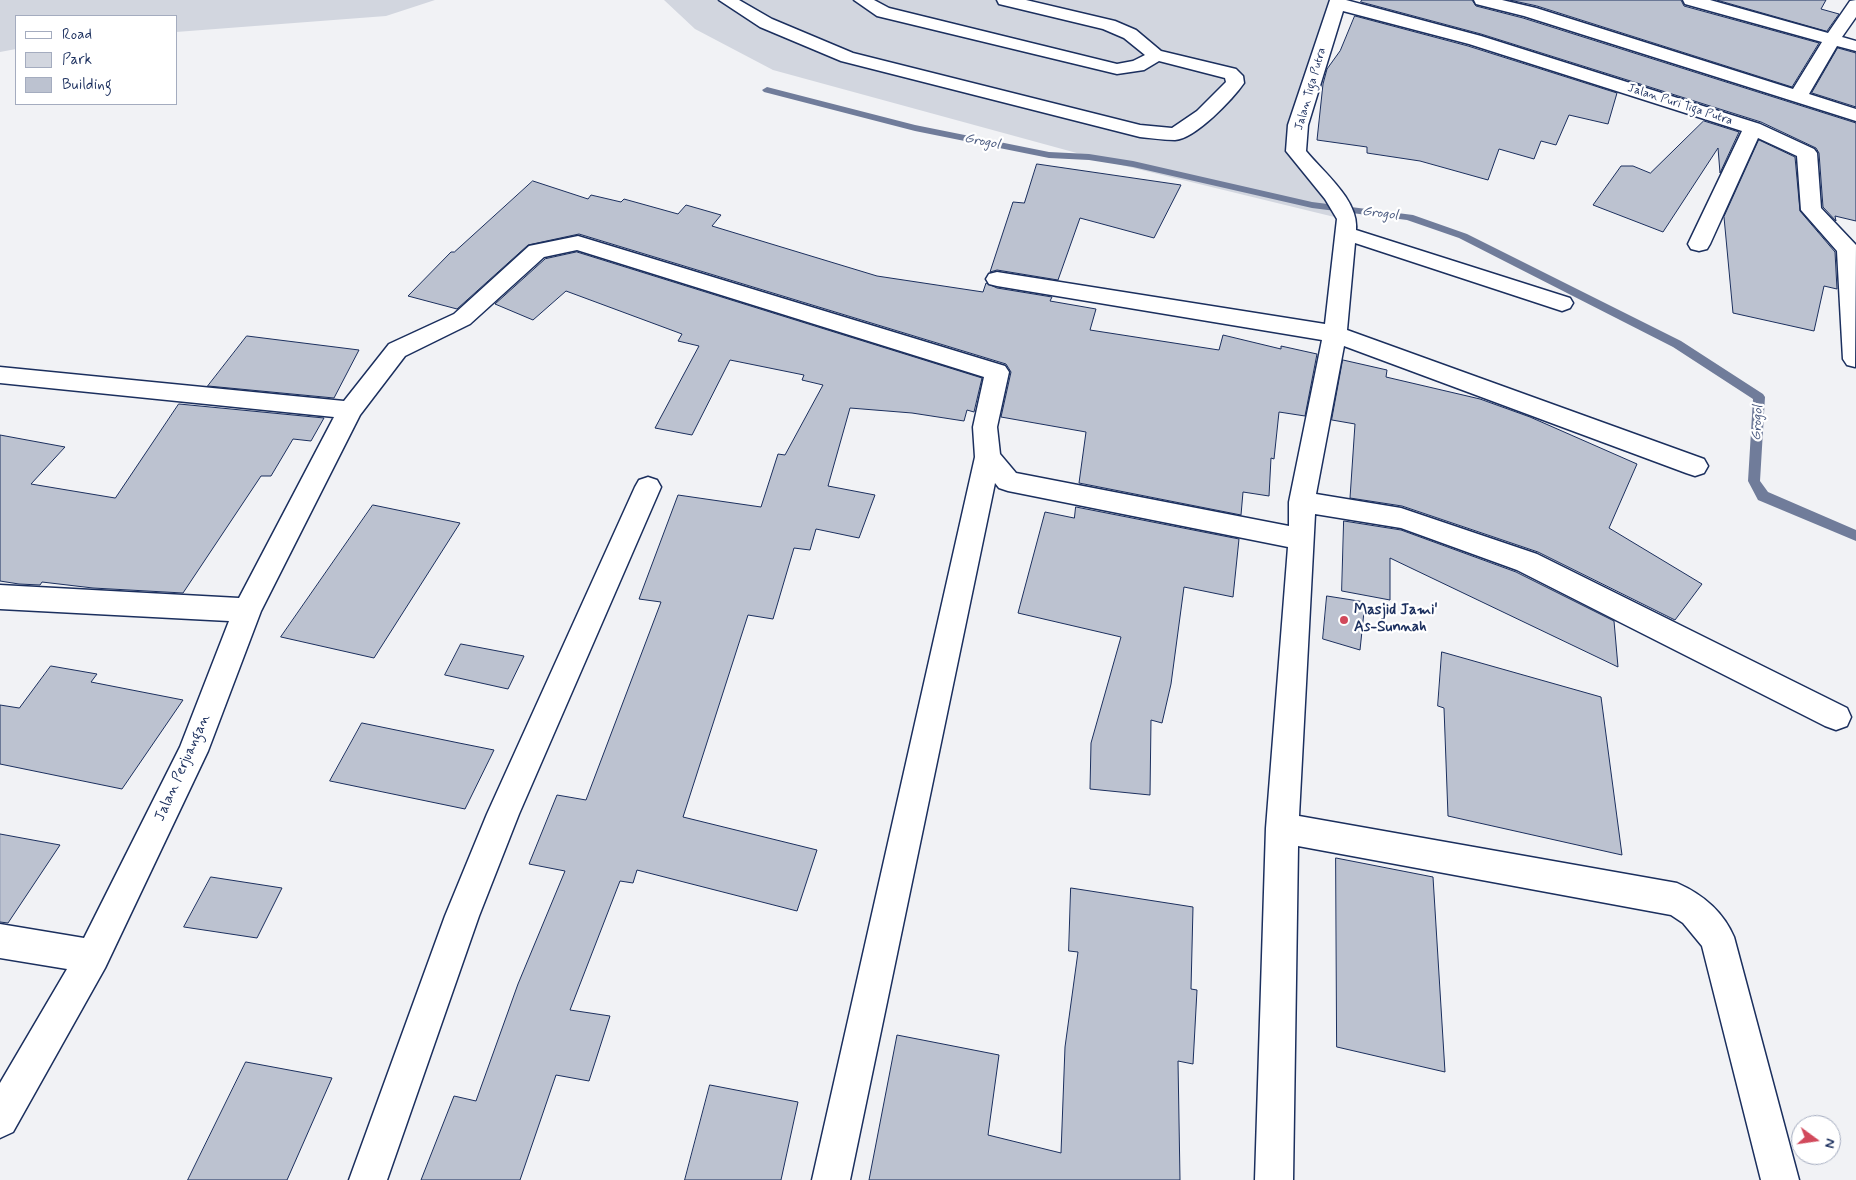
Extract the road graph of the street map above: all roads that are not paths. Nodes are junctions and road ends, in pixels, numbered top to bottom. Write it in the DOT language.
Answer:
graph roads {
  1 [pos="727,0"];
  2 [pos="862,0"];
  3 [pos="1005,0"];
  4 [pos="1482,0"];
  5 [pos="1691,0"];
  6 [pos="1337,2"];
  7 [pos="1856,5"];
  8 [pos="1536,6"];
  9 [pos="1832,39"];
  10 [pos="1856,46"];
  11 [pos="1155,55"];
  12 [pos="1798,97"];
  13 [pos="1856,115"];
  14 [pos="1753,128"];
  15 [pos="1342,216"];
  16 [pos="1699,244"];
  17 [pos="997,280"];
  18 [pos="1562,302"];
  19 [pos="1335,334"];
  20 [pos="1856,359"];
  21 [pos="0,375"];
  22 [pos="350,410"];
  23 [pos="988,457"];
  24 [pos="1696,466"];
  25 [pos="648,487"];
  26 [pos="1302,502"];
  27 [pos="1302,539"];
  28 [pos="0,597"];
  29 [pos="246,610"];
  30 [pos="1836,717"];
  31 [pos="1282,828"];
  32 [pos="0,941"];
  33 [pos="93,956"];
  34 [pos="0,1119"];
  35 [pos="368,1180"];
  36 [pos="831,1180"];
  37 [pos="1274,1180"];
  38 [pos="1780,1180"];
  1 -- 11 [label="street"];
  2 -- 11 [label="street"];
  3 -- 11 [label="street"];
  4 -- 8 [label="street"];
  5 -- 9 [label="street"];
  6 -- 14 [label="street, Jalan Puri Tiga Putra"];
  6 -- 15 [label="street, Jalan Tiga Putra"];
  7 -- 9 [label="street"];
  8 -- 12 [label="street"];
  9 -- 10 [label="street"];
  9 -- 12 [label="street"];
  12 -- 13 [label="street"];
  14 -- 16 [label="street"];
  14 -- 20 [label="street, Jalan Puri Tiga Putra"];
  15 -- 18 [label="street"];
  15 -- 19 [label="street"];
  17 -- 19 [label="street"];
  19 -- 24 [label="street"];
  19 -- 26 [label="street"];
  21 -- 22 [label="street"];
  22 -- 23 [label="street, Jalan Perjuangan"];
  22 -- 29 [label="street, Jalan Perjuangan"];
  23 -- 27 [label="street"];
  23 -- 36 [label="street"];
  25 -- 35 [label="street"];
  26 -- 27 [label="street"];
  26 -- 30 [label="street"];
  27 -- 31 [label="street"];
  28 -- 29 [label="street"];
  29 -- 33 [label="street, Jalan Perjuangan"];
  31 -- 37 [label="street"];
  31 -- 38 [label="street"];
  32 -- 33 [label="street"];
  33 -- 34 [label="street, Jalan Perjuangan"];
}
